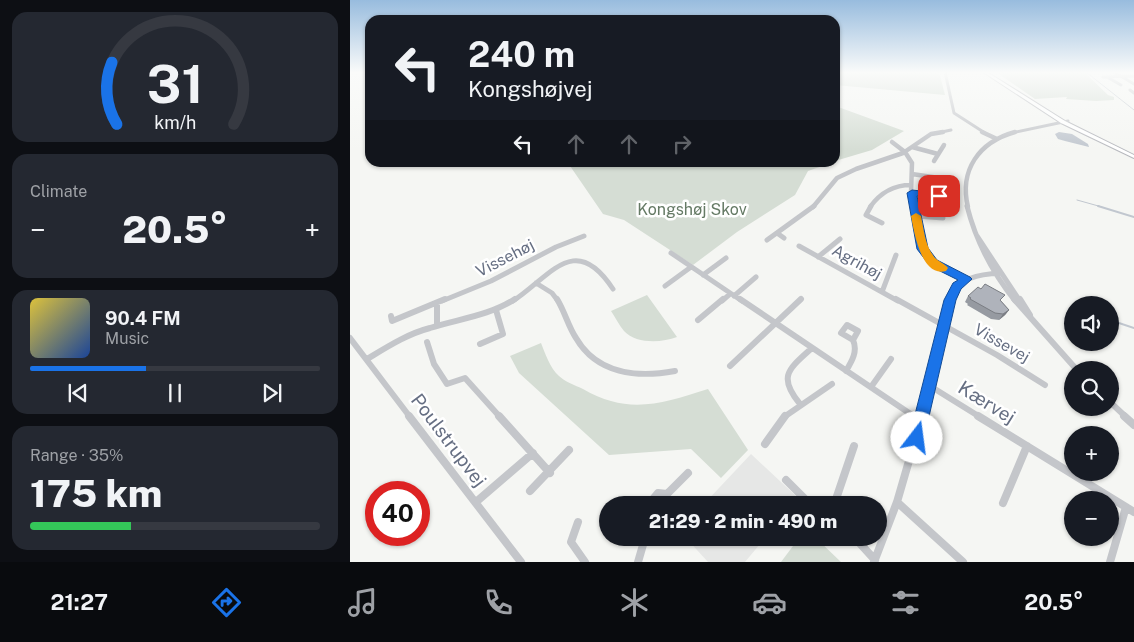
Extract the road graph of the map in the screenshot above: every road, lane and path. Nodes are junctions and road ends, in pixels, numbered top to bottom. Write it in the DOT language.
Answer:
graph roads {
  1 [pos="951,98"];
  2 [pos="1024,98"];
  3 [pos="1028,98"];
  4 [pos="1039,108"];
  5 [pos="1056,123"];
  6 [pos="1068,123"];
  7 [pos="1048,125"];
  8 [pos="950,130"];
  9 [pos="997,139"];
  10 [pos="892,142"];
  11 [pos="944,145"];
  12 [pos="912,147"];
  13 [pos="1114,147"];
  14 [pos="905,152"];
  15 [pos="938,154"];
  16 [pos="1134,157"];
  17 [pos="934,161"];
  18 [pos="912,174"];
  19 [pos="939,178"];
  20 [pos="911,185"];
  21 [pos="912,193"];
  22 [pos="939,196"];
  23 [pos="860,211"];
  24 [pos="866,215"];
  25 [pos="916,216"];
  26 [pos="943,218"];
  27 [pos="882,223"];
  28 [pos="776,234"];
  29 [pos="584,236"];
  30 [pos="784,238"];
  31 [pos="840,238"];
  32 [pos="767,240"];
  33 [pos="799,246"];
  34 [pos="671,253"];
  35 [pos="896,255"];
  36 [pos="818,257"];
  37 [pos="726,258"];
  38 [pos="691,267"];
  39 [pos="998,273"];
  40 [pos="703,275"];
  41 [pos="756,277"];
  42 [pos="966,279"];
  43 [pos="536,283"];
  44 [pos="665,286"];
  45 [pos="612,289"];
  46 [pos="882,292"];
  47 [pos="732,295"];
  48 [pos="801,299"];
  49 [pos="437,303"];
  50 [pos="496,310"];
  51 [pos="390,316"];
  52 [pos="698,320"];
  53 [pos="775,323"];
  54 [pos="437,325"];
  55 [pos="944,326"];
  56 [pos="350,338"];
  57 [pos="853,340"];
  58 [pos="427,342"];
  59 [pos="480,344"];
  60 [pos="812,348"];
  61 [pos="367,359"];
  62 [pos="891,359"];
  63 [pos="1069,361"];
  64 [pos="730,366"];
  65 [pos="675,371"];
  66 [pos="846,371"];
  67 [pos="832,384"];
  68 [pos="1045,385"];
  69 [pos="930,386"];
  70 [pos="871,387"];
  71 [pos="800,404"];
  72 [pos="1119,411"];
  73 [pos="921,421"];
  74 [pos="1134,425"];
  75 [pos="765,444"];
  76 [pos="854,446"];
  77 [pos="1027,446"];
  78 [pos="569,450"];
  79 [pos="533,453"];
  80 [pos="550,473"];
  81 [pos="688,473"];
  82 [pos="786,480"];
  83 [pos="530,492"];
  84 [pos="656,496"];
  85 [pos="802,496"];
  86 [pos="836,496"];
  87 [pos="476,502"];
  88 [pos="897,502"];
  89 [pos="1003,503"];
  90 [pos="1130,510"];
  91 [pos="578,522"];
  92 [pos="643,546"];
  93 [pos="862,546"];
  94 [pos="875,561"];
  95 [pos="521,562"];
  96 [pos="585,562"];
  97 [pos="638,562"];
  98 [pos="963,562"];
  99 [pos="1110,562"];
  1 -- 9 [label="street"];
  2 -- 4 [label="main road"];
  3 -- 6 [label="main road"];
  4 -- 5 [label="main road"];
  4 -- 6 [label="main road"];
  5 -- 6 [label="street"];
  5 -- 7 [label="street"];
  6 -- 7 [label="street"];
  6 -- 13 [label="main road"];
  6 -- 13 [label="main road"];
  7 -- 9 [label="street"];
  8 -- 12 [label="street"];
  9 -- 39 [label="street"];
  10 -- 14 [label="street"];
  11 -- 15 [label="street"];
  12 -- 14 [label="street"];
  12 -- 15 [label="street"];
  13 -- 16 [label="main road"];
  14 -- 18 [label="street"];
  14 -- 28 [label="street"];
  15 -- 17 [label="street"];
  18 -- 19 [label="street"];
  18 -- 20 [label="street"];
  20 -- 21 [label="street"];
  20 -- 24 [label="street"];
  21 -- 22 [label="street"];
  21 -- 25 [label="street"];
  23 -- 24 [label="street"];
  24 -- 27 [label="street"];
  25 -- 26 [label="street"];
  25 -- 42 [label="street"];
  28 -- 30 [label="street"];
  28 -- 32 [label="street"];
  29 -- 49 [label="street, Vissehøj"];
  31 -- 36 [label="street, Agrihøj"];
  33 -- 36 [label="street, Agrihøj"];
  34 -- 38 [label="street"];
  35 -- 46 [label="street, Agrihøj"];
  36 -- 46 [label="street, Agrihøj"];
  37 -- 40 [label="street"];
  38 -- 40 [label="street"];
  38 -- 44 [label="street"];
  39 -- 42 [label="street"];
  39 -- 63 [label="street"];
  40 -- 47 [label="street"];
  41 -- 47 [label="street"];
  42 -- 55 [label="street"];
  43 -- 45 [label="street, Vissehøj"];
  43 -- 50 [label="street, Vissehøj"];
  43 -- 65 [label="street"];
  46 -- 55 [label="street, Agrihøj"];
  47 -- 52 [label="street"];
  47 -- 53 [label="street"];
  48 -- 53 [label="street"];
  49 -- 51 [label="street, Vissehøj"];
  49 -- 54 [label="street"];
  50 -- 54 [label="street, Vissehøj"];
  50 -- 59 [label="street"];
  53 -- 60 [label="street"];
  53 -- 64 [label="street"];
  54 -- 61 [label="street, Vissehøj"];
  55 -- 68 [label="street, Vissevej"];
  55 -- 69 [label="street"];
  56 -- 61 [label="street, Poulstrupvej"];
  57 -- 66 [label="street"];
  58 -- 79 [label="street"];
  60 -- 66 [label="street"];
  60 -- 71 [label="street"];
  61 -- 87 [label="street, Poulstrupvej"];
  62 -- 70 [label="street"];
  66 -- 70 [label="street"];
  67 -- 71 [label="street"];
  69 -- 73 [label="street"];
  69 -- 77 [label="street, Kærvej"];
  70 -- 73 [label="street"];
  71 -- 75 [label="street"];
  72 -- 74 [label="street"];
  73 -- 88 [label="street"];
  76 -- 86 [label="street"];
  77 -- 89 [label="street"];
  77 -- 90 [label="street, Kærvej"];
  78 -- 80 [label="street"];
  79 -- 80 [label="street"];
  79 -- 87 [label="street"];
  80 -- 83 [label="street"];
  81 -- 84 [label="street"];
  82 -- 85 [label="street"];
  87 -- 95 [label="street, Poulstrupvej"];
  88 -- 94 [label="street"];
  88 -- 98 [label="street"];
  90 -- 99 [label="street, Kærvej"];
  91 -- 96 [label="street"];
  92 -- 97 [label="street"];
  93 -- 94 [label="street"];
}
